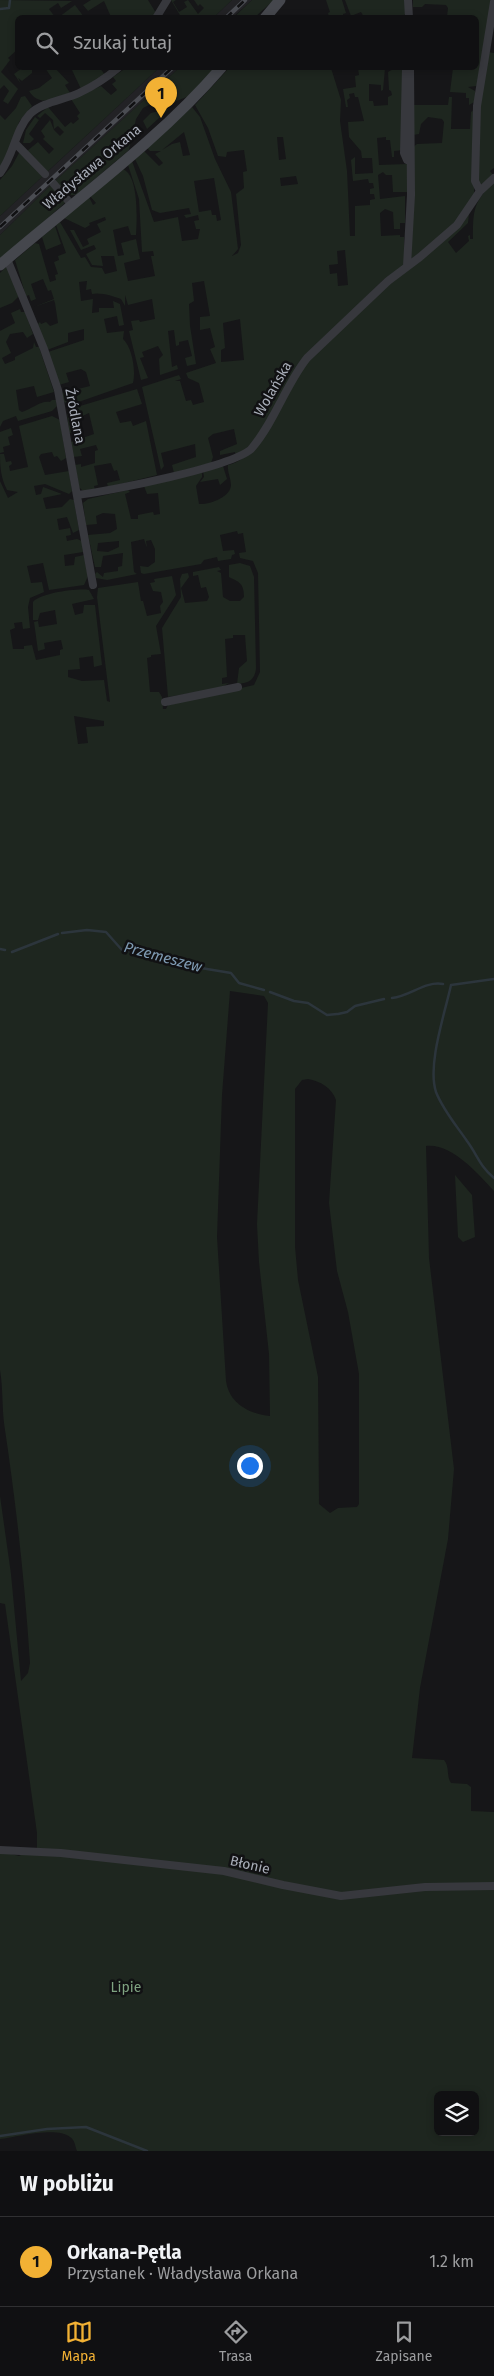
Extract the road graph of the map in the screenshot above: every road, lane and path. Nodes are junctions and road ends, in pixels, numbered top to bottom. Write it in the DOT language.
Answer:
graph roads {
  1 [pos="167,0"];
  2 [pos="280,0"];
  3 [pos="408,0"];
  4 [pos="494,2"];
  5 [pos="158,15"];
  6 [pos="268,15"];
  7 [pos="409,15"];
  8 [pos="116,70"];
  9 [pos="220,70"];
  10 [pos="408,70"];
  11 [pos="16,144"];
  12 [pos="0,173"];
  13 [pos="45,174"];
  14 [pos="494,178"];
  15 [pos="53,183"];
  16 [pos="480,191"];
  17 [pos="71,204"];
  18 [pos="4,262"];
  19 [pos="407,266"];
  20 [pos="77,495"];
  21 [pos="93,585"];
  22 [pos="238,687"];
  23 [pos="165,702"];
  24 [pos="0,1850"];
  25 [pos="494,1886"];
  1 -- 5 [label="street"];
  2 -- 6 [label="street"];
  3 -- 7 [label="street"];
  4 -- 16 [label="street"];
  8 -- 11 [label="street"];
  9 -- 17 [label="street, Władysława Orkana"];
  10 -- 19 [label="street"];
  11 -- 12 [label="street"];
  11 -- 13 [label="street"];
  14 -- 16 [label="street, Wolańska"];
  15 -- 17 [label="street"];
  16 -- 19 [label="street, Wolańska"];
  17 -- 18 [label="street, Władysława Orkana"];
  18 -- 20 [label="street, Źródlana"];
  19 -- 20 [label="street, Wolańska"];
  20 -- 21 [label="street, Źródlana"];
  22 -- 23 [label="street"];
  24 -- 25 [label="street, Błonie"];
}
